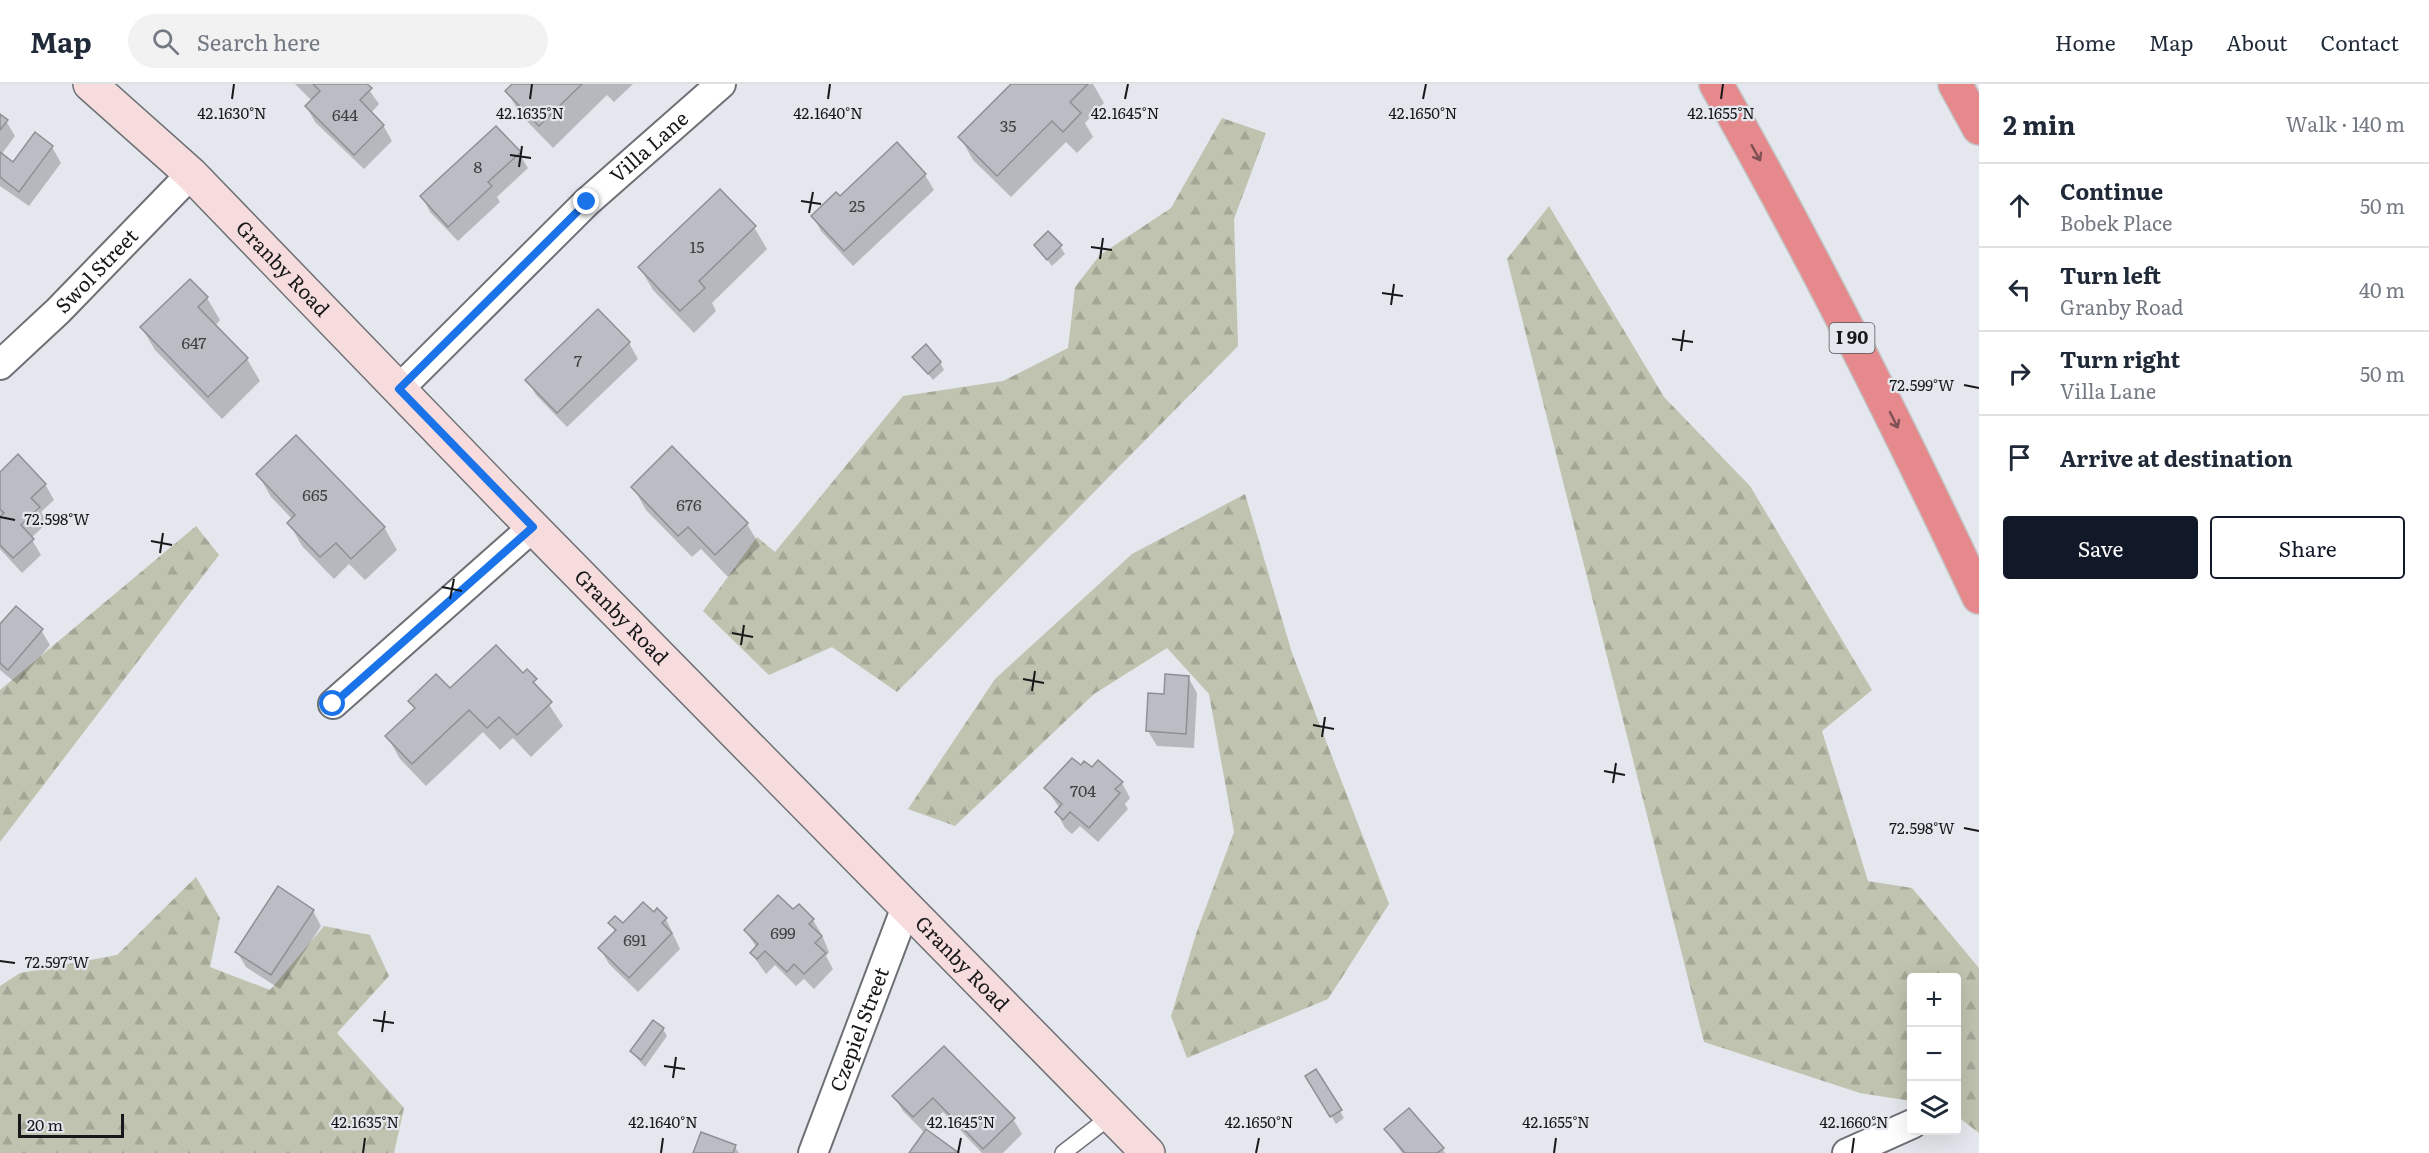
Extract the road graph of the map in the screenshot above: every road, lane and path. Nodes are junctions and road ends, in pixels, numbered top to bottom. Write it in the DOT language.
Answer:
graph roads {
  1 [pos="90,84"];
  2 [pos="721,84"];
  3 [pos="1716,84"];
  4 [pos="1955,84"];
  5 [pos="1979,128"];
  6 [pos="191,174"];
  7 [pos="0,365"];
  8 [pos="399,389"];
  9 [pos="533,527"];
  10 [pos="1979,597"];
  11 [pos="333,704"];
  12 [pos="906,907"];
  13 [pos="1112,1116"];
  14 [pos="1907,1126"];
  15 [pos="813,1153"];
  16 [pos="1063,1153"];
  17 [pos="1148,1153"];
  18 [pos="1847,1153"];
  1 -- 6 [label="main road, Granby Road"];
  2 -- 8 [label="street, Villa Lane"];
  3 -- 10 [label="highway, I 90, one-way"];
  4 -- 5 [label="highway"];
  6 -- 7 [label="street, Swol Street"];
  6 -- 8 [label="main road, Granby Road"];
  8 -- 9 [label="main road, Granby Road"];
  9 -- 11 [label="street"];
  9 -- 12 [label="main road, Granby Road"];
  12 -- 13 [label="main road, Granby Road"];
  12 -- 15 [label="street, Czepiel Street"];
  13 -- 16 [label="lane"];
  13 -- 17 [label="main road, Granby Road"];
  14 -- 18 [label="street"];
}
